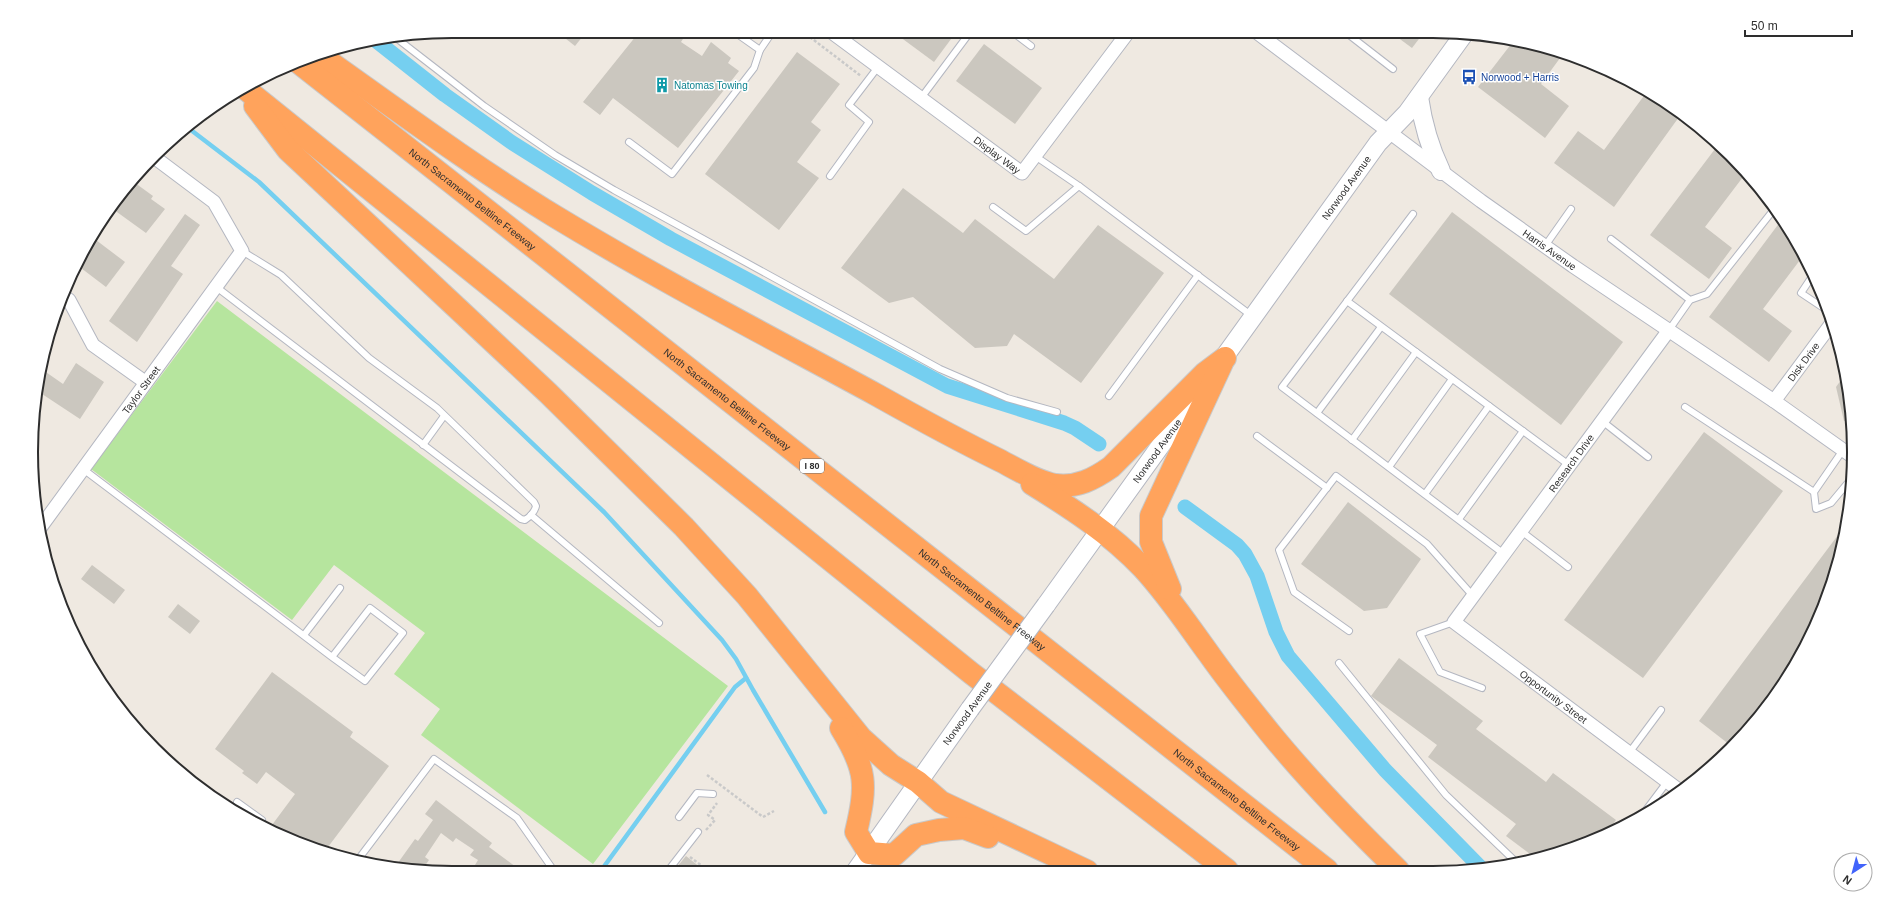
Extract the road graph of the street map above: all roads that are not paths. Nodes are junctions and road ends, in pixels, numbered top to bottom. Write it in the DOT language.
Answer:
graph roads {
  1 [pos="743,38"];
  2 [pos="768,38"];
  3 [pos="839,38"];
  4 [pos="967,38"];
  5 [pos="1020,38"];
  6 [pos="1124,38"];
  7 [pos="1264,38"];
  8 [pos="1353,38"];
  9 [pos="1460,39"];
  10 [pos="401,42"];
  11 [pos="1031,46"];
  12 [pos="760,50"];
  13 [pos="325,58"];
  14 [pos="303,66"];
  15 [pos="878,67"];
  16 [pos="1393,69"];
  17 [pos="248,91"];
  18 [pos="244,93"];
  19 [pos="1419,96"];
  20 [pos="921,98"];
  21 [pos="1389,132"];
  22 [pos="629,142"];
  23 [pos="1035,156"];
  24 [pos="158,160"];
  25 [pos="1441,171"];
  26 [pos="830,176"];
  27 [pos="1079,186"];
  28 [pos="993,207"];
  29 [pos="1571,209"];
  30 [pos="1771,213"];
  31 [pos="1413,214"];
  32 [pos="1611,239"];
  33 [pos="1545,246"];
  34 [pos="242,251"];
  35 [pos="1198,276"];
  36 [pos="1809,281"];
  37 [pos="216,286"];
  38 [pos="68,299"];
  39 [pos="1690,300"];
  40 [pos="1347,301"];
  41 [pos="1820,306"];
  42 [pos="1254,317"];
  43 [pos="1382,326"];
  44 [pos="1828,328"];
  45 [pos="1669,330"];
  46 [pos="1416,352"];
  47 [pos="1225,358"];
  48 [pos="1452,379"];
  49 [pos="146,382"];
  50 [pos="1109,396"];
  51 [pos="1774,401"];
  52 [pos="1489,406"];
  53 [pos="1685,407"];
  54 [pos="1057,412"];
  55 [pos="1317,413"];
  56 [pos="444,416"];
  57 [pos="1602,421"];
  58 [pos="1523,431"];
  59 [pos="1257,436"];
  60 [pos="1352,440"];
  61 [pos="423,445"];
  62 [pos="975,448"];
  63 [pos="1847,453"];
  64 [pos="1847,455"];
  65 [pos="1648,457"];
  66 [pos="1569,466"];
  67 [pos="1389,467"];
  68 [pos="83,469"];
  69 [pos="1845,486"];
  70 [pos="1327,488"];
  71 [pos="1814,492"];
  72 [pos="1425,494"];
  73 [pos="531,515"];
  74 [pos="1459,519"];
  75 [pos="44,522"];
  76 [pos="1099,529"];
  77 [pos="1521,531"];
  78 [pos="1504,554"];
  79 [pos="1568,567"];
  80 [pos="340,588"];
  81 [pos="1473,596"];
  82 [pos="1179,610"];
  83 [pos="1454,622"];
  84 [pos="659,623"];
  85 [pos="1349,630"];
  86 [pos="304,635"];
  87 [pos="332,657"];
  88 [pos="1339,663"];
  89 [pos="806,668"];
  90 [pos="1482,688"];
  91 [pos="1661,710"];
  92 [pos="1629,753"];
  93 [pos="918,782"];
  94 [pos="1667,782"];
  95 [pos="1674,788"];
  96 [pos="713,794"];
  97 [pos="237,802"];
  98 [pos="1650,804"];
  99 [pos="679,817"];
  100 [pos="260,818"];
  101 [pos="698,832"];
  102 [pos="869,853"];
  103 [pos="362,856"];
  104 [pos="1512,858"];
  105 [pos="551,866"];
  106 [pos="672,866"];
  107 [pos="859,866"];
  108 [pos="1066,866"];
  109 [pos="1076,866"];
  110 [pos="1221,866"];
  111 [pos="1321,866"];
  112 [pos="1394,866"];
  1 -- 12 [label="lane"];
  2 -- 12 [label="lane"];
  3 -- 15 [label="street, Display Way"];
  4 -- 20 [label="lane"];
  5 -- 11 [label="lane"];
  6 -- 23 [label="street, Display Way"];
  7 -- 21 [label="street, Harris Avenue"];
  8 -- 16 [label="lane"];
  9 -- 19 [label="main road, Norwood Avenue"];
  10 -- 54 [label="lane"];
  12 -- 22 [label="lane"];
  13 -- 62 [label="highway"];
  14 -- 111 [label="highway, North Sacramento Beltline Freeway / I 80"];
  15 -- 20 [label="street, Display Way"];
  15 -- 26 [label="lane"];
  17 -- 110 [label="highway"];
  18 -- 89 [label="highway"];
  19 -- 21 [label="main road, Norwood Avenue"];
  19 -- 25 [label="main road"];
  20 -- 23 [label="street, Display Way"];
  21 -- 25 [label="street, Harris Avenue"];
  21 -- 42 [label="main road, Norwood Avenue"];
  23 -- 27 [label="lane"];
  24 -- 34 [label="street"];
  25 -- 33 [label="street, Harris Avenue"];
  27 -- 28 [label="lane"];
  27 -- 35 [label="lane"];
  29 -- 33 [label="lane"];
  30 -- 39 [label="lane"];
  31 -- 40 [label="lane"];
  32 -- 39 [label="lane"];
  33 -- 45 [label="street, Harris Avenue"];
  34 -- 37 [label="street, Taylor Street"];
  34 -- 56 [label="lane"];
  35 -- 42 [label="lane"];
  35 -- 50 [label="lane"];
  36 -- 41 [label="lane"];
  37 -- 49 [label="street, Taylor Street"];
  37 -- 61 [label="lane"];
  38 -- 49 [label="street"];
  39 -- 45 [label="lane"];
  40 -- 43 [label="lane"];
  40 -- 55 [label="lane"];
  42 -- 47 [label="main road, Norwood Avenue"];
  43 -- 46 [label="lane"];
  43 -- 55 [label="lane"];
  44 -- 51 [label="street, Disk Drive"];
  45 -- 51 [label="street, Harris Avenue"];
  45 -- 57 [label="street, Research Drive"];
  46 -- 48 [label="lane"];
  46 -- 60 [label="lane"];
  47 -- 62 [label="highway"];
  47 -- 76 [label="main road, Norwood Avenue"];
  47 -- 82 [label="highway"];
  48 -- 52 [label="lane"];
  48 -- 67 [label="lane"];
  49 -- 68 [label="street, Taylor Street"];
  51 -- 63 [label="street, Harris Avenue"];
  52 -- 58 [label="lane"];
  52 -- 72 [label="lane"];
  53 -- 71 [label="lane"];
  55 -- 60 [label="lane"];
  56 -- 61 [label="lane"];
  56 -- 73 [label="lane"];
  57 -- 65 [label="lane"];
  57 -- 66 [label="street, Research Drive"];
  58 -- 66 [label="lane"];
  58 -- 74 [label="lane"];
  59 -- 70 [label="lane"];
  60 -- 67 [label="lane"];
  61 -- 73 [label="lane"];
  62 -- 76 [label="highway"];
  64 -- 71 [label="lane"];
  66 -- 77 [label="street, Research Drive"];
  67 -- 72 [label="lane"];
  68 -- 75 [label="street, Taylor Street"];
  68 -- 86 [label="lane"];
  69 -- 71 [label="lane"];
  70 -- 81 [label="lane"];
  70 -- 85 [label="lane"];
  72 -- 74 [label="lane"];
  73 -- 84 [label="lane"];
  74 -- 78 [label="lane"];
  76 -- 82 [label="highway"];
  76 -- 93 [label="main road, Norwood Avenue, bridge"];
  77 -- 78 [label="street, Research Drive"];
  77 -- 79 [label="lane"];
  78 -- 81 [label="street, Research Drive"];
  80 -- 86 [label="lane"];
  81 -- 83 [label="street"];
  82 -- 112 [label="highway"];
  83 -- 90 [label="lane"];
  83 -- 92 [label="street, Opportunity Street"];
  86 -- 87 [label="lane"];
  87 -- 87 [label="lane"];
  88 -- 104 [label="lane"];
  89 -- 93 [label="highway"];
  89 -- 102 [label="highway"];
  91 -- 92 [label="lane"];
  92 -- 94 [label="street, Opportunity Street"];
  93 -- 102 [label="main road, Norwood Avenue"];
  93 -- 109 [label="highway"];
  94 -- 95 [label="street, Opportunity Street"];
  94 -- 98 [label="lane"];
  96 -- 99 [label="lane"];
  97 -- 100 [label="lane"];
  101 -- 106 [label="lane"];
  102 -- 107 [label="main road, Norwood Avenue"];
  102 -- 108 [label="highway"];
  103 -- 105 [label="lane"];
}
